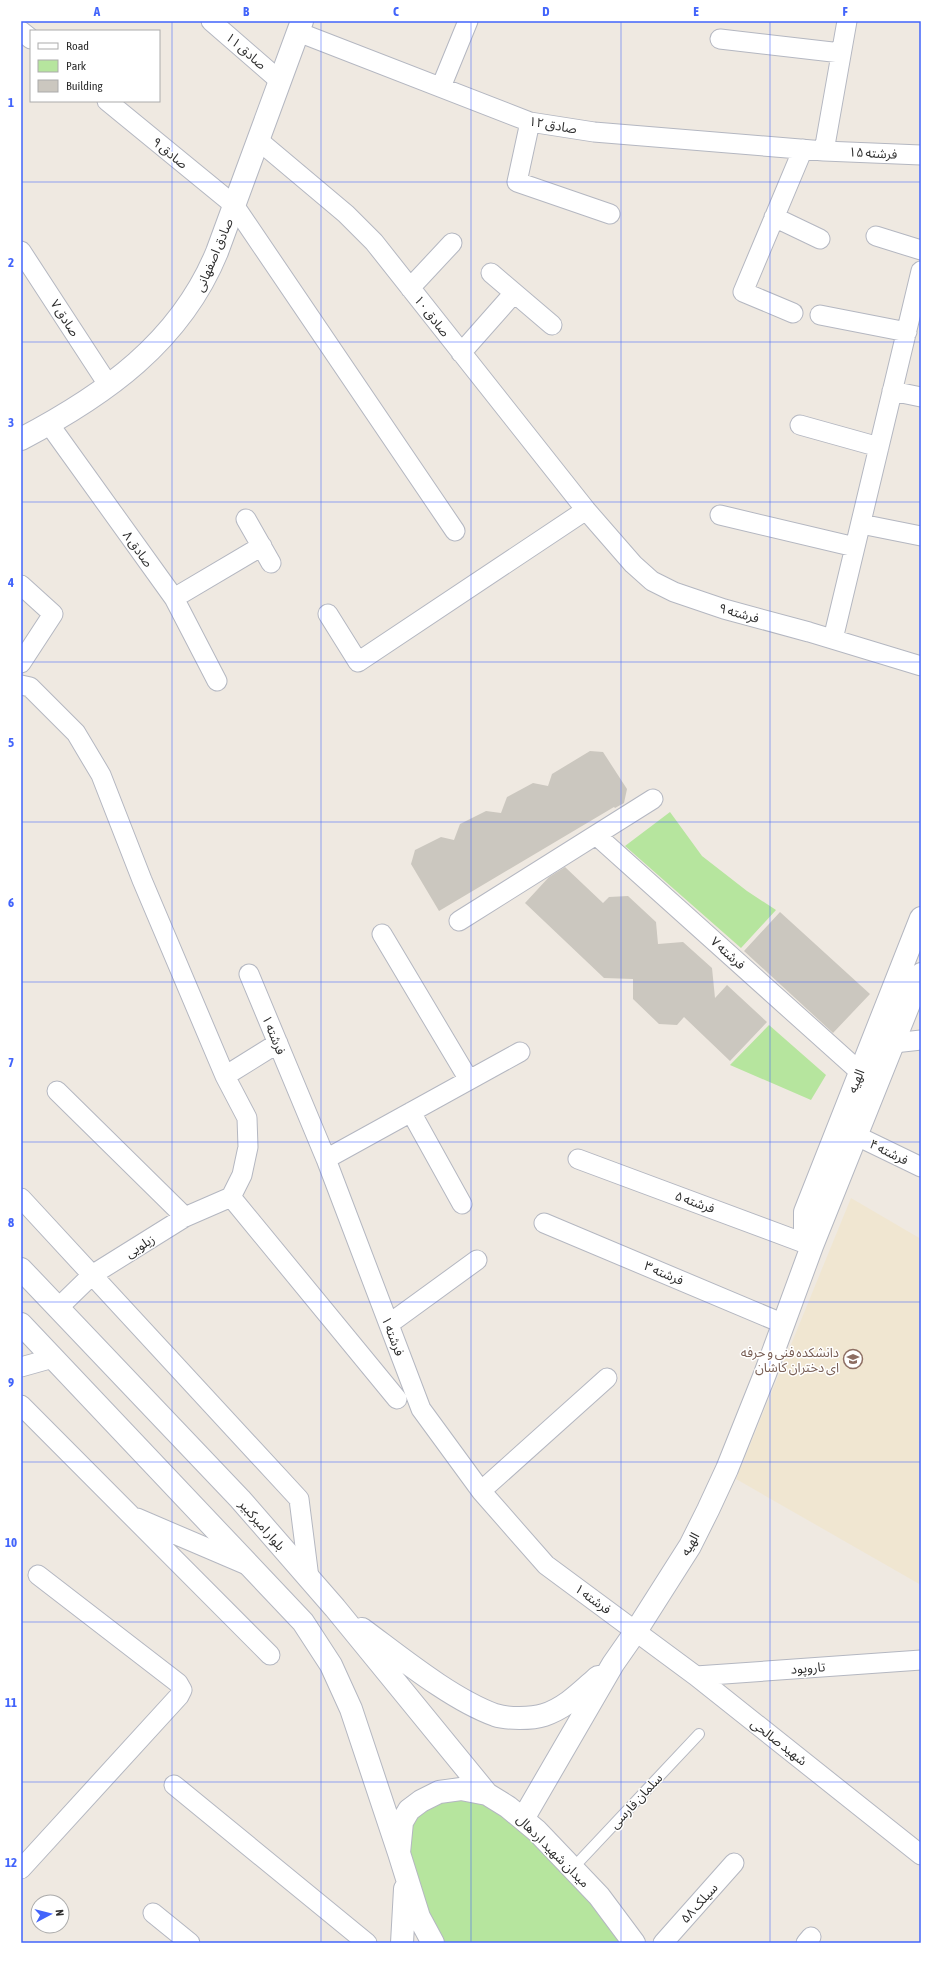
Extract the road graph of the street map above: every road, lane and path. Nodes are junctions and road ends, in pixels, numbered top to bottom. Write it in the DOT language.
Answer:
graph roads {
  1 [pos="211,21"];
  2 [pos="468,21"];
  3 [pos="847,21"];
  4 [pos="300,26"];
  5 [pos="21,31"];
  6 [pos="30,38"];
  7 [pos="720,39"];
  8 [pos="841,53"];
  9 [pos="280,81"];
  10 [pos="441,87"];
  11 [pos="107,102"];
  12 [pos="530,122"];
  13 [pos="258,140"];
  14 [pos="803,149"];
  15 [pos="824,150"];
  16 [pos="921,155"];
  17 [pos="234,205"];
  18 [pos="610,214"];
  19 [pos="774,217"];
  20 [pos="876,236"];
  21 [pos="820,239"];
  22 [pos="452,243"];
  23 [pos="921,250"];
  24 [pos="21,251"];
  25 [pos="921,272"];
  26 [pos="491,273"];
  27 [pos="410,288"];
  28 [pos="514,292"];
  29 [pos="793,313"];
  30 [pos="820,316"];
  31 [pos="552,325"];
  32 [pos="907,332"];
  33 [pos="461,353"];
  34 [pos="108,386"];
  35 [pos="892,391"];
  36 [pos="921,397"];
  37 [pos="49,424"];
  38 [pos="800,425"];
  39 [pos="21,439"];
  40 [pos="879,447"];
  41 [pos="586,510"];
  42 [pos="720,515"];
  43 [pos="246,520"];
  44 [pos="861,524"];
  45 [pos="455,531"];
  46 [pos="921,536"];
  47 [pos="262,546"];
  48 [pos="855,547"];
  49 [pos="272,563"];
  50 [pos="21,585"];
  51 [pos="174,598"];
  52 [pos="328,614"];
  53 [pos="833,639"];
  54 [pos="21,663"];
  55 [pos="921,666"];
  56 [pos="217,680"];
  57 [pos="21,685"];
  58 [pos="653,799"];
  59 [pos="596,835"];
  60 [pos="921,918"];
  61 [pos="459,921"];
  62 [pos="382,934"];
  63 [pos="249,974"];
  64 [pos="921,974"];
  65 [pos="921,1040"];
  66 [pos="278,1043"];
  67 [pos="894,1043"];
  68 [pos="520,1052"];
  69 [pos="860,1072"];
  70 [pos="225,1076"];
  71 [pos="470,1080"];
  72 [pos="57,1091"];
  73 [pos="411,1112"];
  74 [pos="857,1136"];
  75 [pos="326,1159"];
  76 [pos="578,1159"];
  77 [pos="921,1168"];
  78 [pos="231,1197"];
  79 [pos="21,1198"];
  80 [pos="462,1204"];
  81 [pos="186,1218"];
  82 [pos="544,1223"];
  83 [pos="812,1246"];
  84 [pos="476,1260"];
  85 [pos="21,1269"];
  86 [pos="92,1275"];
  87 [pos="58,1308"];
  88 [pos="21,1324"];
  89 [pos="389,1324"];
  90 [pos="784,1324"];
  91 [pos="54,1358"];
  92 [pos="21,1367"];
  93 [pos="607,1378"];
  94 [pos="397,1399"];
  95 [pos="21,1406"];
  96 [pos="481,1491"];
  97 [pos="130,1515"];
  98 [pos="250,1566"];
  99 [pos="38,1575"];
  100 [pos="309,1578"];
  101 [pos="335,1608"];
  102 [pos="636,1631"];
  103 [pos="270,1655"];
  104 [pos="921,1660"];
  105 [pos="613,1664"];
  106 [pos="696,1676"];
  107 [pos="699,1734"];
  108 [pos="174,1785"];
  109 [pos="487,1794"];
  110 [pos="523,1819"];
  111 [pos="399,1852"];
  112 [pos="921,1855"];
  113 [pos="734,1863"];
  114 [pos="573,1868"];
  115 [pos="21,1869"];
  116 [pos="406,1876"];
  117 [pos="153,1913"];
  118 [pos="630,1941"];
  119 [pos="187,1942"];
  120 [pos="366,1943"];
  121 [pos="402,1943"];
  122 [pos="433,1943"];
  123 [pos="663,1943"];
  1 -- 9 [label="street, صادق ۱۱"];
  2 -- 10 [label="street"];
  3 -- 8 [label="street"];
  4 -- 9 [label="main road, صادق اصفهانی"];
  4 -- 10 [label="street, صادق ۱۲"];
  5 -- 6 [label="street"];
  7 -- 8 [label="street"];
  8 -- 15 [label="street"];
  9 -- 13 [label="main road, صادق اصفهانی"];
  10 -- 12 [label="street, صادق ۱۲"];
  11 -- 17 [label="street, صادق ۹"];
  12 -- 14 [label="street, صادق ۱۲"];
  12 -- 18 [label="street"];
  13 -- 17 [label="main road, صادق اصفهانی"];
  13 -- 27 [label="street, صادق ۱۰"];
  14 -- 15 [label="street, صادق ۱۲"];
  14 -- 19 [label="street"];
  15 -- 16 [label="street, فرشته ۱۵"];
  17 -- 34 [label="main road, صادق اصفهانی"];
  17 -- 45 [label="street, صادق ۹"];
  19 -- 21 [label="street"];
  19 -- 29 [label="street"];
  20 -- 23 [label="street"];
  22 -- 27 [label="street"];
  24 -- 34 [label="street, صادق ۷"];
  25 -- 32 [label="street"];
  26 -- 28 [label="street"];
  27 -- 33 [label="street, صادق ۱۰"];
  28 -- 31 [label="street"];
  28 -- 33 [label="street"];
  30 -- 32 [label="street"];
  32 -- 35 [label="street"];
  33 -- 41 [label="street, صادق ۱۰"];
  34 -- 37 [label="main road, صادق اصفهانی"];
  35 -- 36 [label="street"];
  35 -- 40 [label="street"];
  37 -- 39 [label="main road, صادق اصفهانی"];
  37 -- 51 [label="street, صادق ۸"];
  38 -- 40 [label="street"];
  40 -- 44 [label="street"];
  41 -- 52 [label="street"];
  41 -- 53 [label="street, فرشته ۹"];
  42 -- 48 [label="street"];
  43 -- 47 [label="street"];
  44 -- 46 [label="street"];
  44 -- 48 [label="street"];
  47 -- 49 [label="street"];
  47 -- 51 [label="street"];
  48 -- 53 [label="street"];
  50 -- 54 [label="street"];
  51 -- 56 [label="street, صادق ۸"];
  53 -- 55 [label="street, فرشته ۹"];
  57 -- 70 [label="street"];
  58 -- 59 [label="street"];
  59 -- 61 [label="street"];
  59 -- 69 [label="street, فرشته ۷"];
  60 -- 69 [label="main road, الهیه"];
  62 -- 71 [label="street"];
  63 -- 66 [label="street, فرشته ۱"];
  64 -- 67 [label="main road, الهیه"];
  65 -- 67 [label="street"];
  66 -- 70 [label="street"];
  66 -- 75 [label="street, فرشته ۱"];
  67 -- 74 [label="main road, الهیه"];
  68 -- 71 [label="street"];
  69 -- 83 [label="main road, الهیه"];
  70 -- 78 [label="street"];
  71 -- 73 [label="street"];
  72 -- 81 [label="street"];
  73 -- 75 [label="street"];
  73 -- 80 [label="street"];
  74 -- 77 [label="street, فرشته ۴"];
  74 -- 83 [label="main road, الهیه"];
  75 -- 89 [label="street, فرشته ۱"];
  76 -- 83 [label="street, فرشته ۵"];
  78 -- 81 [label="street, زیلویی"];
  78 -- 94 [label="street"];
  79 -- 86 [label="street"];
  81 -- 86 [label="street, زیلویی"];
  82 -- 90 [label="street, فرشته ۳"];
  83 -- 90 [label="main road, الهیه"];
  84 -- 89 [label="street"];
  85 -- 87 [label="main road, بلوار امیرکبیر"];
  86 -- 87 [label="street, زیلویی"];
  86 -- 100 [label="street"];
  87 -- 100 [label="main road, بلوار امیرکبیر"];
  88 -- 91 [label="main road"];
  89 -- 96 [label="street, فرشته ۱"];
  90 -- 102 [label="main road, الهیه"];
  91 -- 92 [label="street"];
  91 -- 98 [label="main road"];
  93 -- 96 [label="street"];
  95 -- 97 [label="street"];
  96 -- 102 [label="street, فرشته ۱"];
  97 -- 98 [label="street"];
  97 -- 103 [label="street"];
  98 -- 111 [label="main road"];
  99 -- 115 [label="street"];
  100 -- 101 [label="main road, بلوار امیرکبیر"];
  101 -- 105 [label="main road"];
  101 -- 109 [label="main road, بلوار امیرکبیر"];
  102 -- 105 [label="main road, الهیه"];
  102 -- 106 [label="street, شهید صالحی"];
  104 -- 106 [label="street, تاروپود"];
  105 -- 110 [label="main road, الهیه"];
  106 -- 112 [label="street, شهید صالحی"];
  107 -- 114 [label="lane, سلمان فارسی"];
  108 -- 120 [label="street"];
  109 -- 110 [label="main road, میدان شهید اردهال"];
  109 -- 111 [label="main road, میدان شهید اردهال"];
  110 -- 114 [label="main road, میدان شهید اردهال"];
  111 -- 116 [label="main road, میدان شهید اردهال"];
  113 -- 123 [label="street, سیلک ۵۸"];
  114 -- 118 [label="main road, میدان شهید اردهال"];
  116 -- 121 [label="main road"];
  116 -- 122 [label="main road, میدان شهید اردهال"];
  117 -- 119 [label="street"];
}
